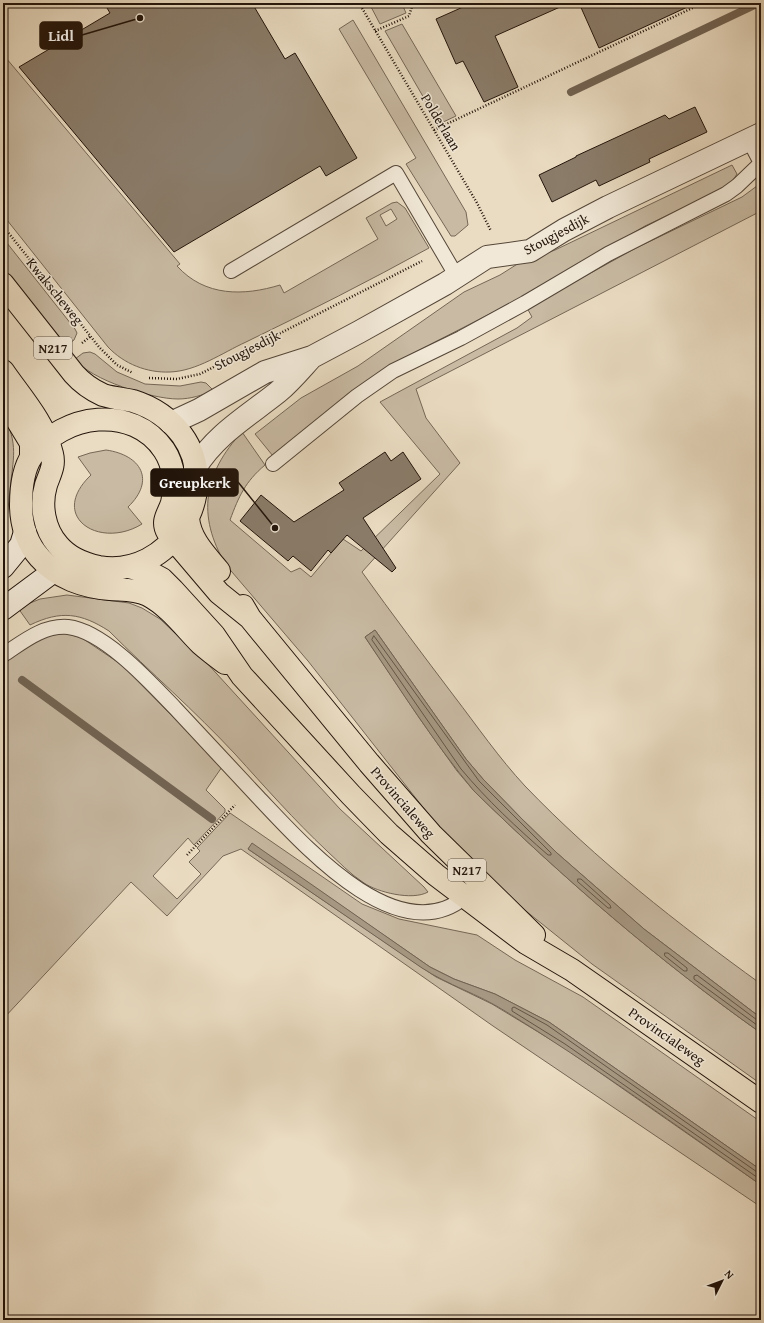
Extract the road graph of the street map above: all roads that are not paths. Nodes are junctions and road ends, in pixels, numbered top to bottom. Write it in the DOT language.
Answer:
graph roads {
  1 [pos="755,137"];
  2 [pos="761,163"];
  3 [pos="231,271"];
  4 [pos="457,277"];
  5 [pos="3,284"];
  6 [pos="312,357"];
  7 [pos="3,371"];
  8 [pos="3,397"];
  9 [pos="171,423"];
  10 [pos="147,432"];
  11 [pos="47,440"];
  12 [pos="31,457"];
  13 [pos="273,464"];
  14 [pos="195,468"];
  15 [pos="188,518"];
  16 [pos="25,532"];
  17 [pos="174,540"];
  18 [pos="77,560"];
  19 [pos="3,567"];
  20 [pos="129,567"];
  21 [pos="54,571"];
  22 [pos="3,609"];
  23 [pos="250,618"];
  24 [pos="3,655"];
  25 [pos="242,676"];
  26 [pos="464,897"];
  27 [pos="572,970"];
  28 [pos="761,1102"];
  1 -- 2 [label="lane"];
  1 -- 4 [label="street, Stougjesdijk"];
  2 -- 13 [label="lane"];
  3 -- 4 [label="lane"];
  4 -- 6 [label="street, Stougjesdijk"];
  5 -- 9 [label="main road, N217"];
  6 -- 9 [label="street, Stougjesdijk"];
  6 -- 14 [label="street, Stougjesdijk"];
  7 -- 11 [label="main road, N217"];
  8 -- 12 [label="main road, N217"];
  9 -- 10 [label="main road"];
  9 -- 14 [label="main road, N217"];
  10 -- 11 [label="main road, N217"];
  10 -- 17 [label="main road, N217"];
  11 -- 12 [label="main road, N217"];
  11 -- 18 [label="main road, N217"];
  12 -- 16 [label="main road, N217"];
  14 -- 15 [label="main road, N217"];
  15 -- 17 [label="main road, N217"];
  15 -- 23 [label="main road, Provincialeweg / N217"];
  16 -- 19 [label="street"];
  16 -- 21 [label="main road, N217"];
  17 -- 20 [label="main road, N217"];
  17 -- 23 [label="main road, Provincialeweg / N217"];
  18 -- 20 [label="main road, N217"];
  18 -- 21 [label="main road"];
  20 -- 25 [label="main road, Provincialeweg / N217"];
  21 -- 22 [label="street"];
  21 -- 25 [label="main road, Provincialeweg / N217"];
  23 -- 27 [label="main road, Provincialeweg / N217"];
  24 -- 26 [label="lane"];
  25 -- 26 [label="main road, Provincialeweg / N217"];
  26 -- 27 [label="main road, Provincialeweg / N217"];
  27 -- 28 [label="main road, Provincialeweg / N217"];
}
